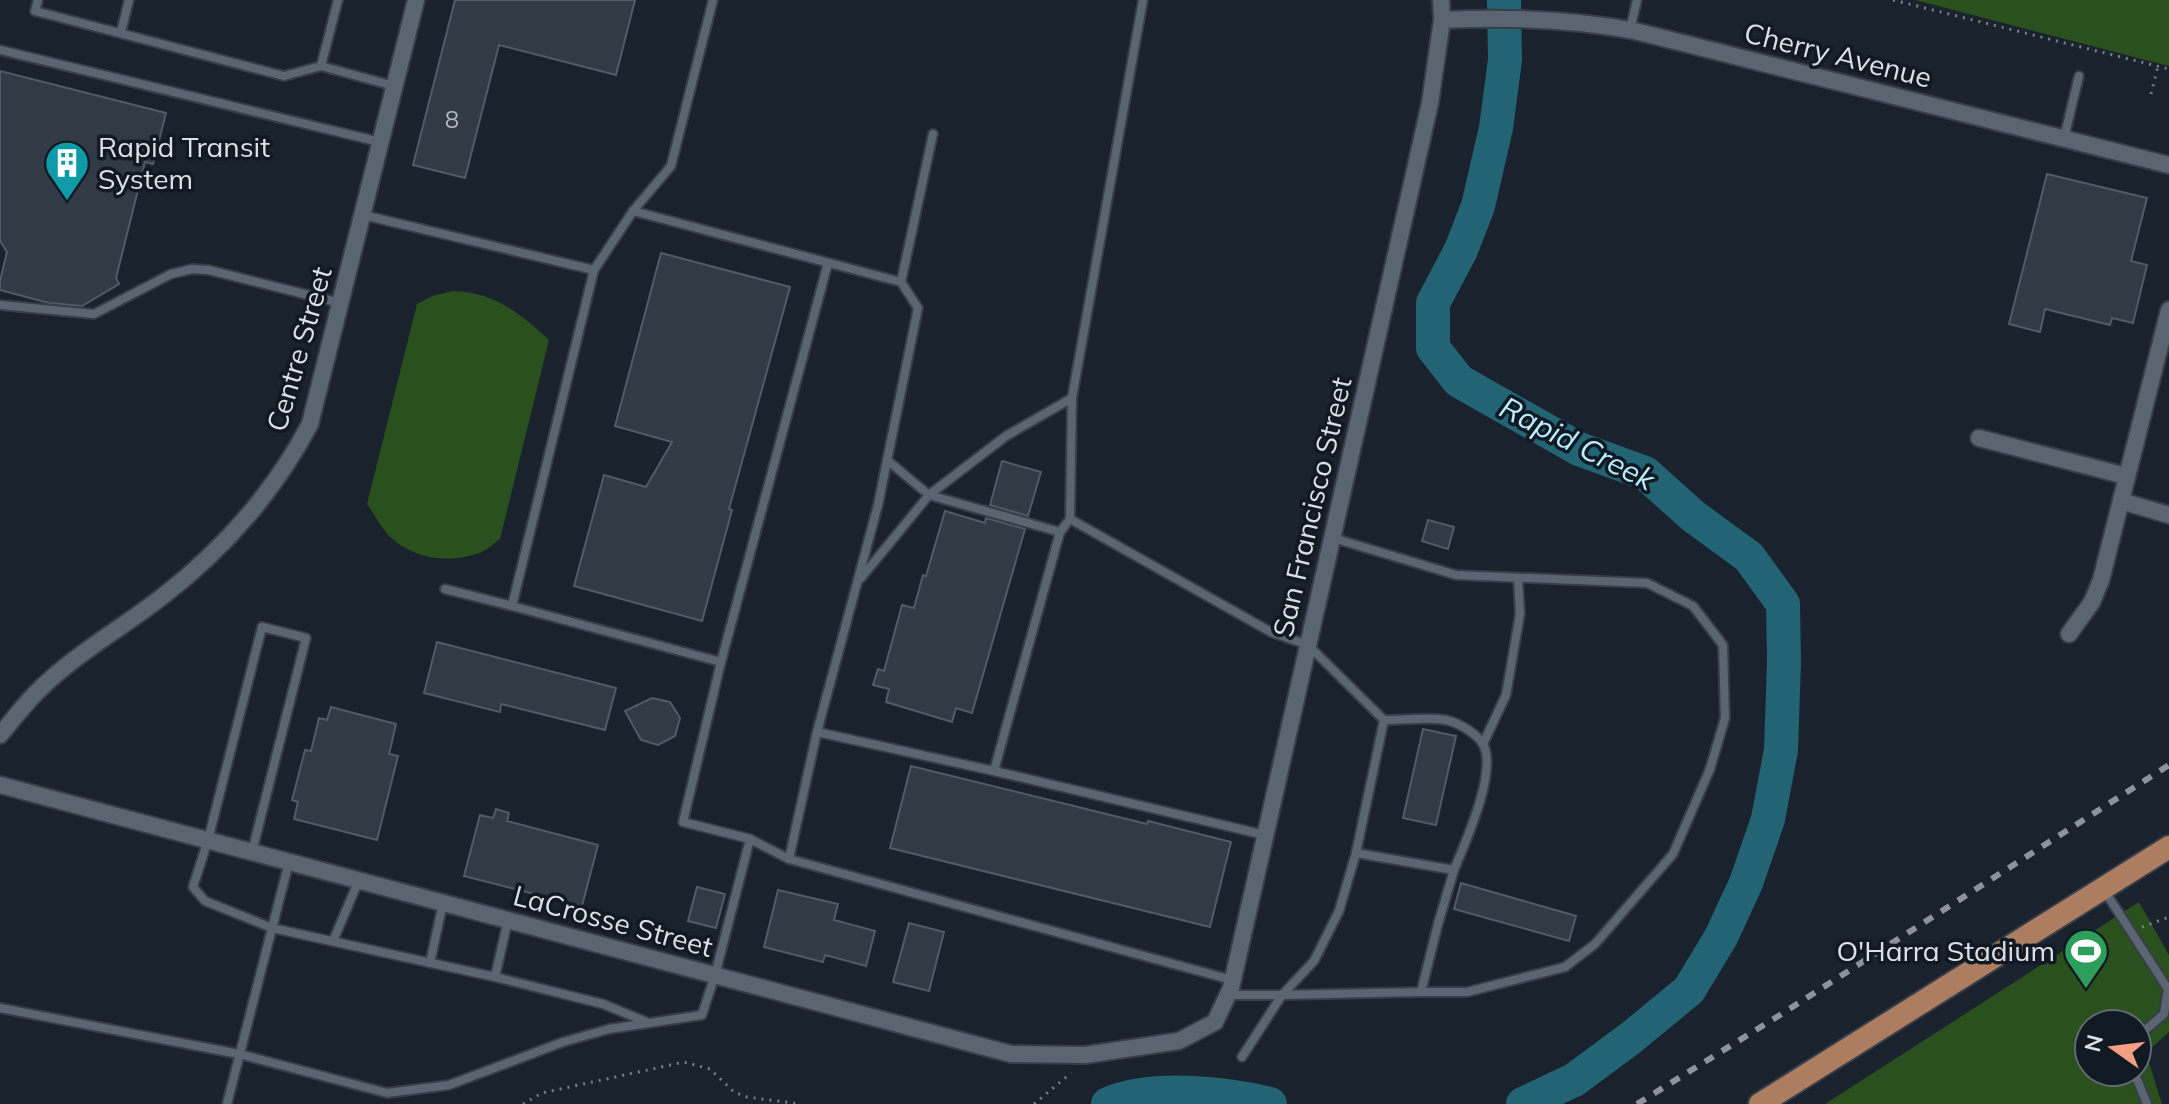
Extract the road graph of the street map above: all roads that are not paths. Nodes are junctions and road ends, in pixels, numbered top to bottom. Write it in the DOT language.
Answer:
graph roads {
  1 [pos="38,0"];
  2 [pos="129,0"];
  3 [pos="338,0"];
  4 [pos="416,0"];
  5 [pos="713,0"];
  6 [pos="1143,0"];
  7 [pos="1441,0"];
  8 [pos="1637,0"];
  9 [pos="1442,20"];
  10 [pos="1630,30"];
  11 [pos="121,32"];
  12 [pos="0,50"];
  13 [pos="321,66"];
  14 [pos="2079,76"];
  15 [pos="394,86"];
  16 [pos="933,134"];
  17 [pos="2064,139"];
  18 [pos="381,142"];
  19 [pos="2169,165"];
  20 [pos="633,211"];
  21 [pos="363,215"];
  22 [pos="828,263"];
  23 [pos="594,270"];
  24 [pos="901,282"];
  25 [pos="340,303"];
  26 [pos="0,305"];
  27 [pos="2169,310"];
  28 [pos="1072,398"];
  29 [pos="1979,438"];
  30 [pos="887,460"];
  31 [pos="2126,476"];
  32 [pos="929,495"];
  33 [pos="2121,501"];
  34 [pos="2169,515"];
  35 [pos="1070,519"];
  36 [pos="1060,532"];
  37 [pos="1332,538"];
  38 [pos="1518,579"];
  39 [pos="858,582"];
  40 [pos="445,589"];
  41 [pos="512,606"];
  42 [pos="2069,634"];
  43 [pos="1308,645"];
  44 [pos="721,662"];
  45 [pos="1384,720"];
  46 [pos="817,732"];
  47 [pos="0,735"];
  48 [pos="1483,744"];
  49 [pos="994,771"];
  50 [pos="0,785"];
  51 [pos="1265,835"];
  52 [pos="750,839"];
  53 [pos="208,840"];
  54 [pos="2169,847"];
  55 [pos="252,852"];
  56 [pos="1356,853"];
  57 [pos="789,859"];
  58 [pos="289,862"];
  59 [pos="1454,870"];
  60 [pos="359,880"];
  61 [pos="2103,888"];
  62 [pos="443,903"];
  63 [pos="508,920"];
  64 [pos="272,928"];
  65 [pos="333,941"];
  66 [pos="430,963"];
  67 [pos="715,975"];
  68 [pos="495,977"];
  69 [pos="1230,988"];
  70 [pos="1421,992"];
  71 [pos="1282,995"];
  72 [pos="0,1008"];
  73 [pos="1215,1022"];
  74 [pos="649,1023"];
  75 [pos="2153,1023"];
  76 [pos="239,1054"];
  77 [pos="1242,1057"];
  78 [pos="227,1104"];
  79 [pos="1760,1104"];
  1 -- 11 [label="lane"];
  2 -- 11 [label="lane"];
  3 -- 13 [label="lane"];
  4 -- 15 [label="street, Centre Street"];
  5 -- 20 [label="lane"];
  6 -- 28 [label="lane"];
  7 -- 9 [label="street, San Francisco Street"];
  8 -- 10 [label="lane"];
  9 -- 10 [label="street, Cherry Avenue"];
  9 -- 37 [label="street, San Francisco Street"];
  10 -- 17 [label="street, Cherry Avenue"];
  11 -- 13 [label="lane"];
  12 -- 18 [label="lane"];
  13 -- 15 [label="lane"];
  14 -- 17 [label="lane"];
  15 -- 18 [label="street, Centre Street"];
  16 -- 24 [label="lane"];
  17 -- 19 [label="street, Cherry Avenue"];
  18 -- 21 [label="street, Centre Street"];
  20 -- 22 [label="lane"];
  20 -- 23 [label="lane"];
  21 -- 23 [label="lane"];
  21 -- 25 [label="street, Centre Street"];
  22 -- 24 [label="lane"];
  22 -- 44 [label="lane"];
  23 -- 41 [label="lane"];
  24 -- 30 [label="lane"];
  25 -- 26 [label="lane"];
  25 -- 47 [label="street, Centre Street"];
  27 -- 31 [label="street"];
  28 -- 32 [label="lane"];
  28 -- 35 [label="lane"];
  29 -- 31 [label="street"];
  30 -- 32 [label="lane"];
  30 -- 39 [label="lane"];
  31 -- 33 [label="street"];
  32 -- 36 [label="lane"];
  32 -- 39 [label="lane"];
  33 -- 34 [label="street"];
  33 -- 42 [label="street"];
  35 -- 36 [label="lane"];
  35 -- 43 [label="lane"];
  36 -- 49 [label="lane"];
  37 -- 38 [label="lane"];
  37 -- 43 [label="street, San Francisco Street"];
  38 -- 48 [label="lane"];
  38 -- 70 [label="lane"];
  39 -- 46 [label="lane"];
  40 -- 41 [label="lane"];
  41 -- 44 [label="lane"];
  43 -- 45 [label="lane"];
  43 -- 51 [label="street, San Francisco Street"];
  44 -- 52 [label="lane"];
  45 -- 48 [label="lane"];
  45 -- 56 [label="lane"];
  46 -- 49 [label="lane"];
  46 -- 57 [label="lane"];
  48 -- 59 [label="lane"];
  49 -- 51 [label="lane"];
  50 -- 53 [label="street, LaCrosse Street"];
  51 -- 69 [label="street, San Francisco Street"];
  52 -- 57 [label="lane"];
  52 -- 67 [label="lane"];
  53 -- 55 [label="street, LaCrosse Street"];
  53 -- 55 [label="lane"];
  53 -- 64 [label="lane"];
  54 -- 61 [label="main road"];
  55 -- 58 [label="street, LaCrosse Street"];
  56 -- 59 [label="lane"];
  56 -- 71 [label="lane"];
  57 -- 69 [label="lane"];
  58 -- 60 [label="street, LaCrosse Street"];
  58 -- 64 [label="lane"];
  59 -- 70 [label="lane"];
  60 -- 62 [label="street, LaCrosse Street"];
  60 -- 65 [label="lane"];
  61 -- 75 [label="lane"];
  61 -- 79 [label="main road"];
  62 -- 63 [label="street, LaCrosse Street"];
  62 -- 66 [label="lane"];
  63 -- 67 [label="street, LaCrosse Street"];
  63 -- 68 [label="lane"];
  64 -- 65 [label="lane"];
  64 -- 76 [label="lane"];
  65 -- 66 [label="lane"];
  66 -- 68 [label="lane"];
  67 -- 73 [label="street, LaCrosse Street"];
  67 -- 74 [label="lane"];
  68 -- 74 [label="lane"];
  69 -- 71 [label="lane"];
  69 -- 73 [label="street, San Francisco Street"];
  70 -- 71 [label="lane"];
  71 -- 77 [label="lane"];
  72 -- 76 [label="lane"];
  74 -- 76 [label="lane"];
  76 -- 78 [label="lane"];
}
